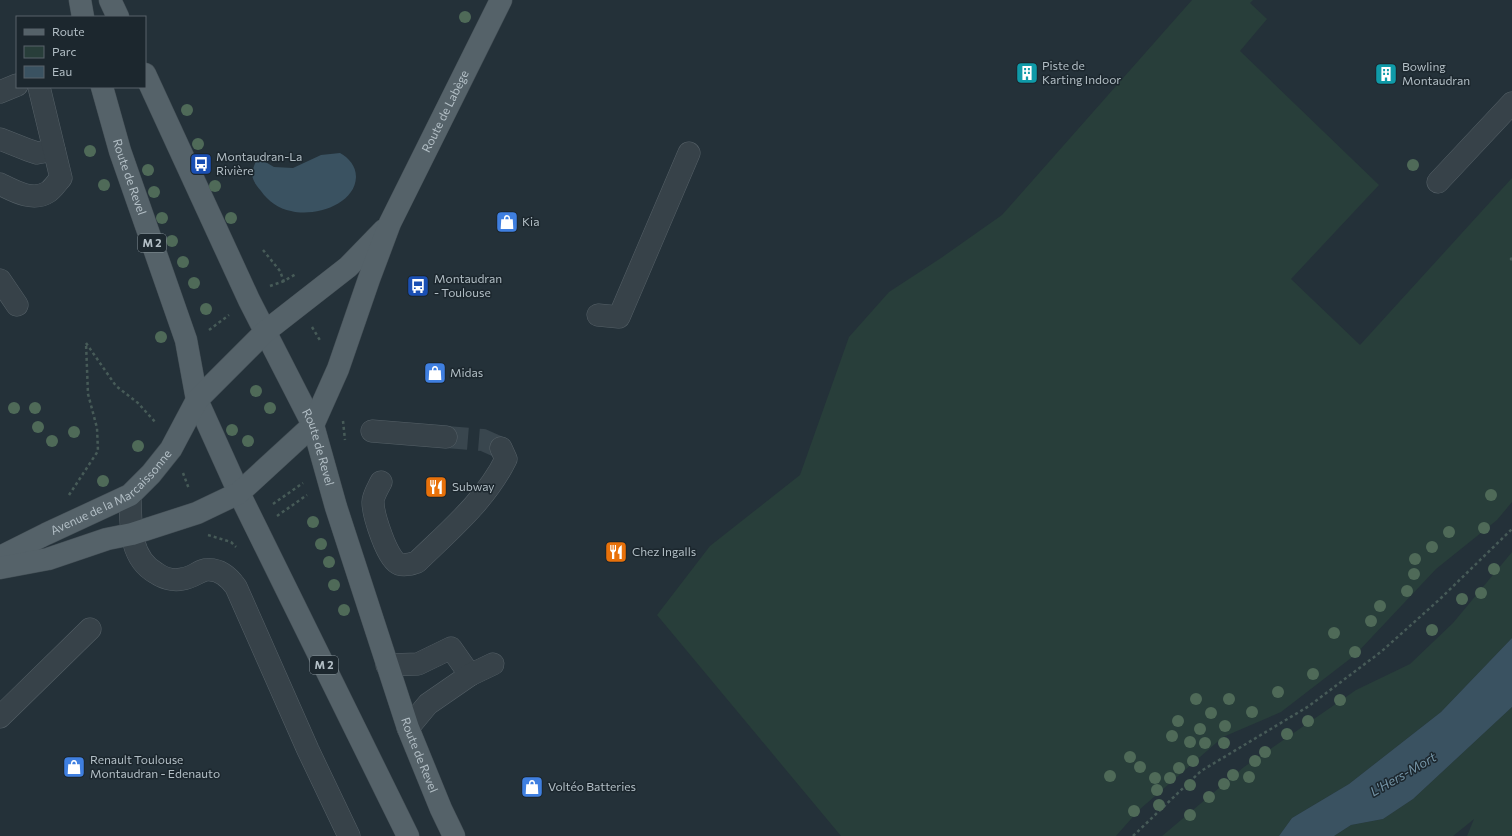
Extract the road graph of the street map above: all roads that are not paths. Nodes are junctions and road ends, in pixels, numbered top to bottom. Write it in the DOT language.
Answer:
graph roads {
  1 [pos="80,0"];
  2 [pos="501,0"];
  3 [pos="83,16"];
  4 [pos="146,76"];
  5 [pos="16,85"];
  6 [pos="39,88"];
  7 [pos="102,88"];
  8 [pos="0,92"];
  9 [pos="1512,103"];
  10 [pos="0,139"];
  11 [pos="54,150"];
  12 [pos="689,153"];
  13 [pos="1438,182"];
  14 [pos="0,184"];
  15 [pos="390,223"];
  16 [pos="0,280"];
  17 [pos="17,305"];
  18 [pos="598,315"];
  19 [pos="266,331"];
  20 [pos="197,400"];
  21 [pos="313,425"];
  22 [pos="372,431"];
  23 [pos="446,437"];
  24 [pos="501,448"];
  25 [pos="381,482"];
  26 [pos="239,494"];
  27 [pos="130,495"];
  28 [pos="132,534"];
  29 [pos="0,557"];
  30 [pos="0,568"];
  31 [pos="90,629"];
  32 [pos="493,664"];
  33 [pos="387,665"];
  34 [pos="470,675"];
  35 [pos="0,717"];
  36 [pos="408,728"];
  37 [pos="345,834"];
  38 [pos="408,836"];
  39 [pos="454,836"];
  1 -- 3 [label="main road"];
  2 -- 15 [label="main road, Route de Labège"];
  4 -- 19 [label="main road, Route de Revel"];
  5 -- 8 [label="lane"];
  6 -- 11 [label="lane"];
  7 -- 20 [label="main road, Route de Revel / M 2"];
  9 -- 13 [label="lane"];
  10 -- 11 [label="lane"];
  11 -- 14 [label="lane"];
  12 -- 18 [label="lane"];
  15 -- 19 [label="main road, Route de Labège"];
  15 -- 21 [label="main road, Route de Labège"];
  16 -- 17 [label="lane"];
  19 -- 20 [label="main road, Avenue de la Marcaissonne"];
  19 -- 21 [label="main road, Route de Revel"];
  20 -- 26 [label="main road, Route de Revel"];
  20 -- 27 [label="main road, Avenue de la Marcaissonne"];
  21 -- 26 [label="main road"];
  21 -- 33 [label="main road, Route de Revel"];
  22 -- 23 [label="lane"];
  24 -- 25 [label="lane"];
  26 -- 28 [label="main road"];
  26 -- 38 [label="main road, Route de Revel / M 2"];
  27 -- 28 [label="lane"];
  27 -- 29 [label="main road, Avenue de la Marcaissonne"];
  28 -- 30 [label="main road"];
  28 -- 37 [label="lane"];
  31 -- 35 [label="lane"];
  32 -- 34 [label="lane"];
  33 -- 34 [label="lane"];
  33 -- 36 [label="main road, Route de Revel"];
  34 -- 36 [label="lane"];
  36 -- 39 [label="main road, Route de Revel"];
}
